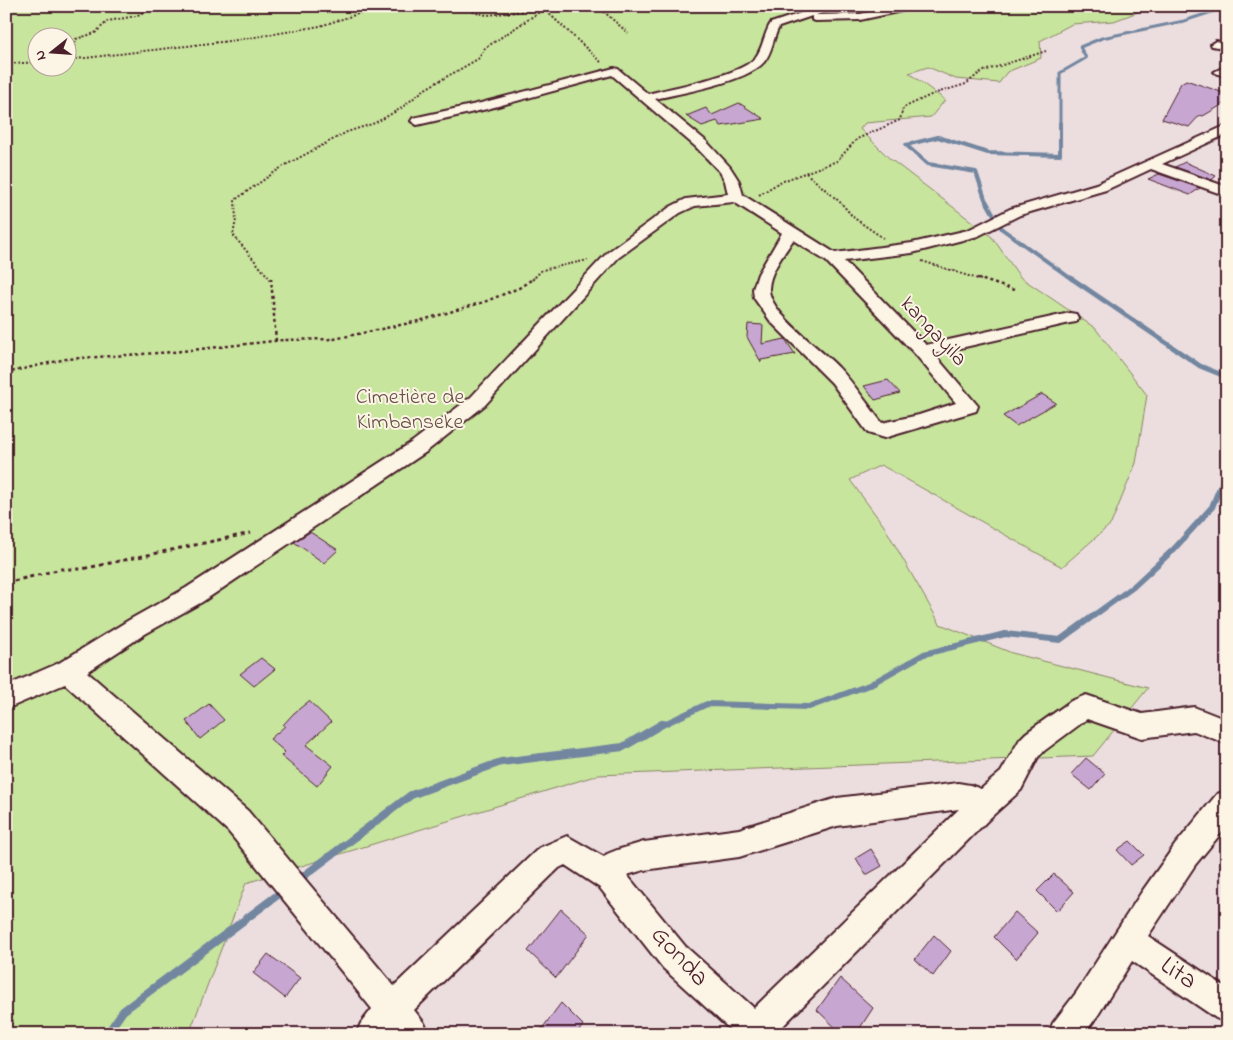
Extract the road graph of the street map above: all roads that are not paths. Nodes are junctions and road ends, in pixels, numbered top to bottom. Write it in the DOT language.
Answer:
graph roads {
  1 [pos="834,6"];
  2 [pos="912,6"];
  3 [pos="788,20"];
  4 [pos="645,98"];
  5 [pos="417,121"];
  6 [pos="1227,129"];
  7 [pos="1152,165"];
  8 [pos="1227,192"];
  9 [pos="741,202"];
  10 [pos="791,231"];
  11 [pos="832,258"];
  12 [pos="1070,318"];
  13 [pos="922,351"];
  14 [pos="68,671"];
  15 [pos="6,698"];
  16 [pos="1227,732"];
  17 [pos="1227,804"];
  18 [pos="981,808"];
  19 [pos="611,874"];
  20 [pos="1129,941"];
  21 [pos="1227,1008"];
  22 [pos="393,1009"];
  23 [pos="757,1032"];
  24 [pos="372,1034"];
  25 [pos="413,1034"];
  26 [pos="1064,1034"];
  1 -- 3 [label="street"];
  2 -- 3 [label="street"];
  3 -- 4 [label="street"];
  4 -- 5 [label="street"];
  4 -- 9 [label="street"];
  6 -- 7 [label="street"];
  7 -- 8 [label="street"];
  7 -- 11 [label="street"];
  9 -- 10 [label="street, kangayila"];
  9 -- 14 [label="street"];
  10 -- 11 [label="street, kangayila"];
  10 -- 13 [label="street, kangayila"];
  11 -- 13 [label="street, kangayila"];
  12 -- 13 [label="street"];
  14 -- 15 [label="street"];
  14 -- 22 [label="street"];
  16 -- 18 [label="street"];
  17 -- 20 [label="street"];
  18 -- 19 [label="street"];
  18 -- 23 [label="street"];
  19 -- 22 [label="street, Gonda"];
  19 -- 23 [label="street, Gonda"];
  20 -- 21 [label="street, Lita"];
  20 -- 26 [label="street"];
  22 -- 24 [label="street"];
  22 -- 25 [label="street"];
}
